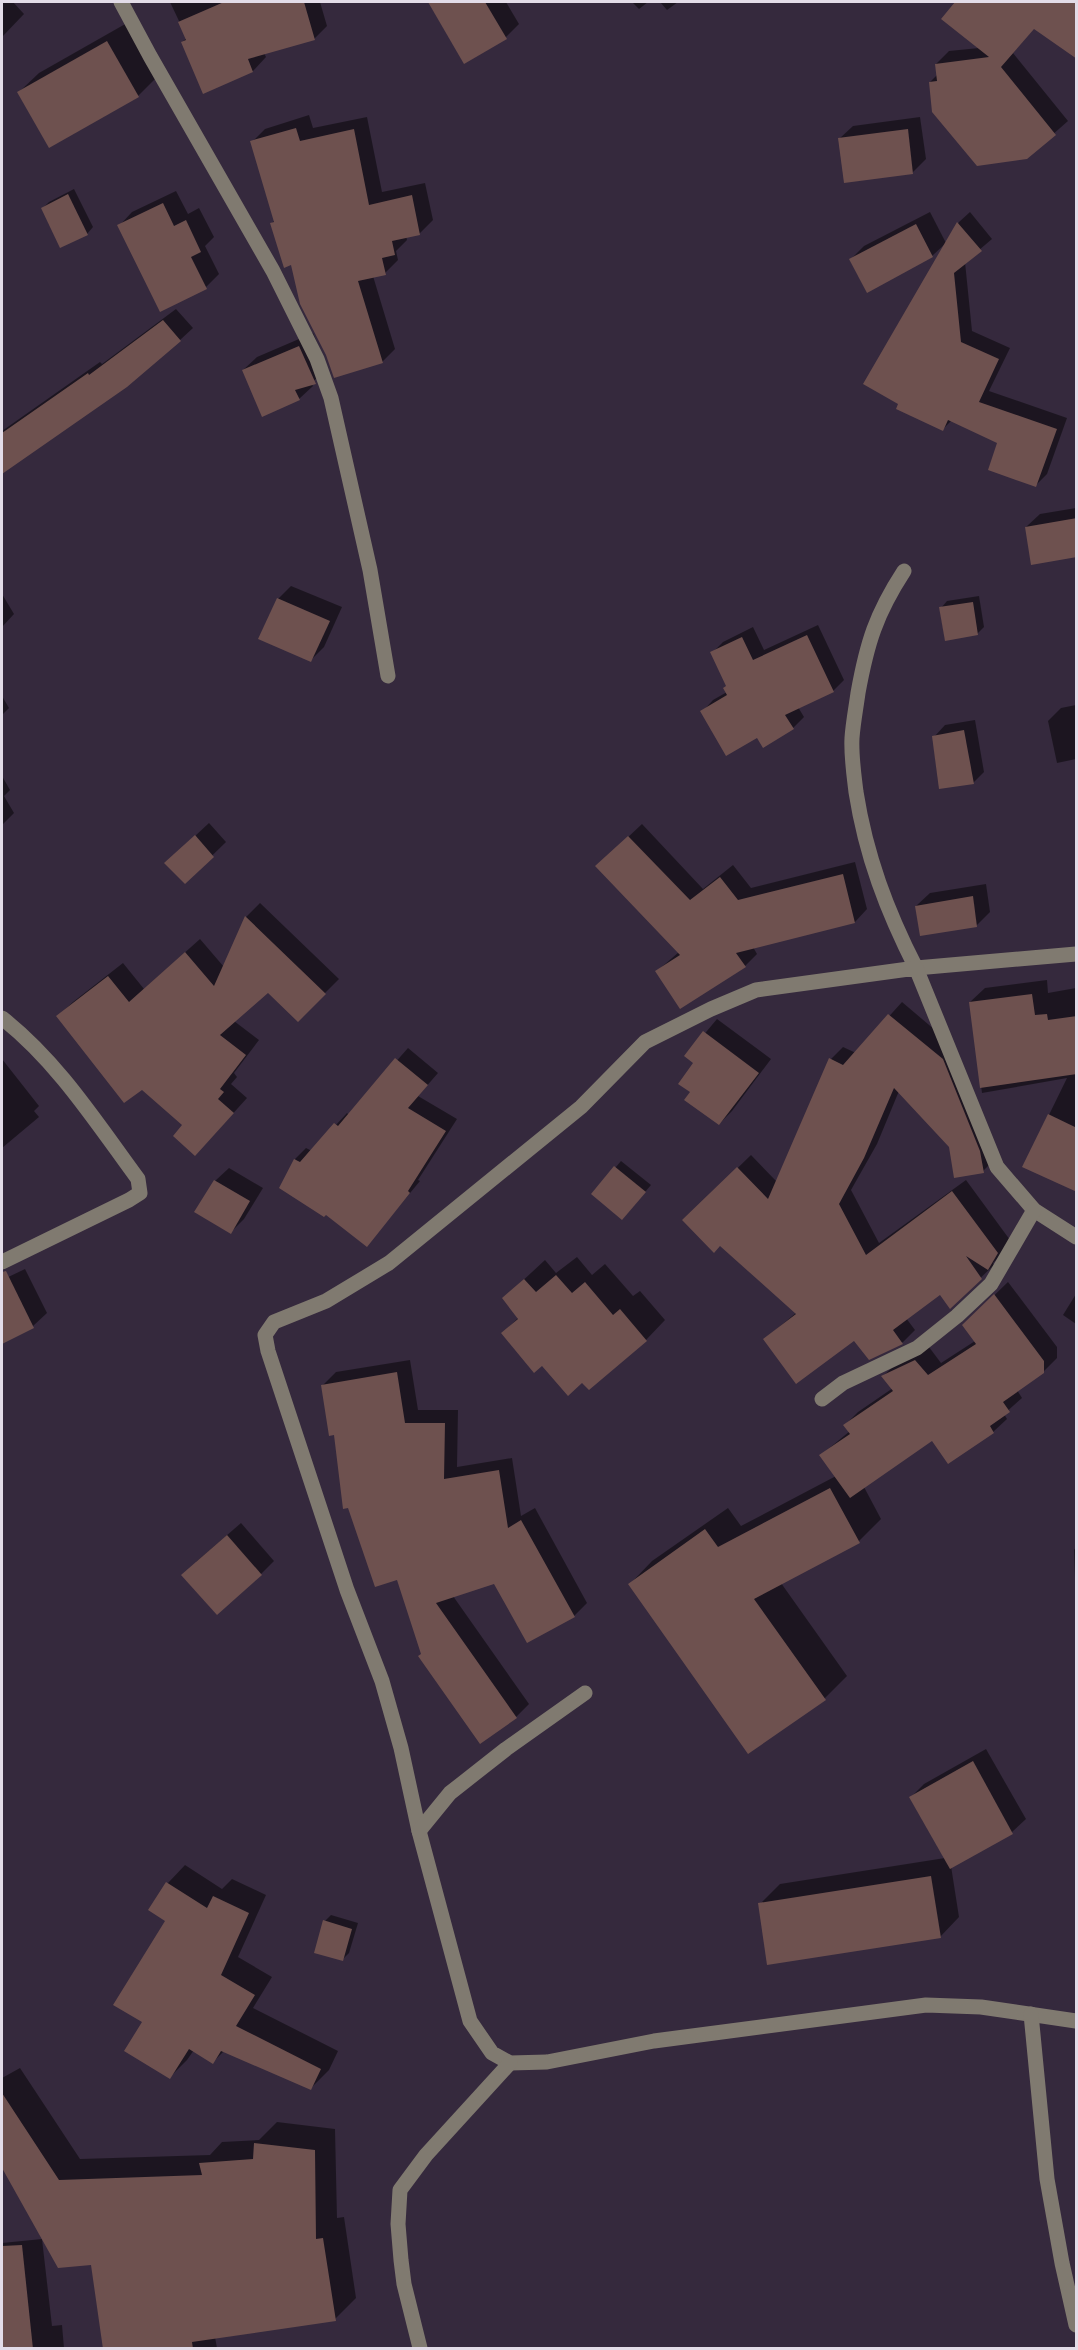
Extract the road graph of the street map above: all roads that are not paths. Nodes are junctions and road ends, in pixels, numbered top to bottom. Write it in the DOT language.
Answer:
graph roads {
  1 [pos="121,2"];
  2 [pos="904,571"];
  3 [pos="388,676"];
  4 [pos="1077,954"];
  5 [pos="916,968"];
  6 [pos="2,1018"];
  7 [pos="1034,1210"];
  8 [pos="1077,1237"];
  9 [pos="2,1262"];
  10 [pos="822,1399"];
  11 [pos="585,1693"];
  12 [pos="419,1831"];
  13 [pos="1031,2014"];
  14 [pos="1077,2021"];
  15 [pos="510,2063"];
  16 [pos="1077,2325"];
  17 [pos="419,2348"];
  1 -- 3 [label="street"];
  2 -- 5 [label="street"];
  4 -- 5 [label="street"];
  5 -- 7 [label="street"];
  5 -- 12 [label="street"];
  6 -- 9 [label="street"];
  7 -- 8 [label="street"];
  7 -- 10 [label="street"];
  11 -- 12 [label="street"];
  12 -- 15 [label="street"];
  13 -- 14 [label="street"];
  13 -- 15 [label="street"];
  13 -- 16 [label="street"];
  15 -- 17 [label="street"];
}
